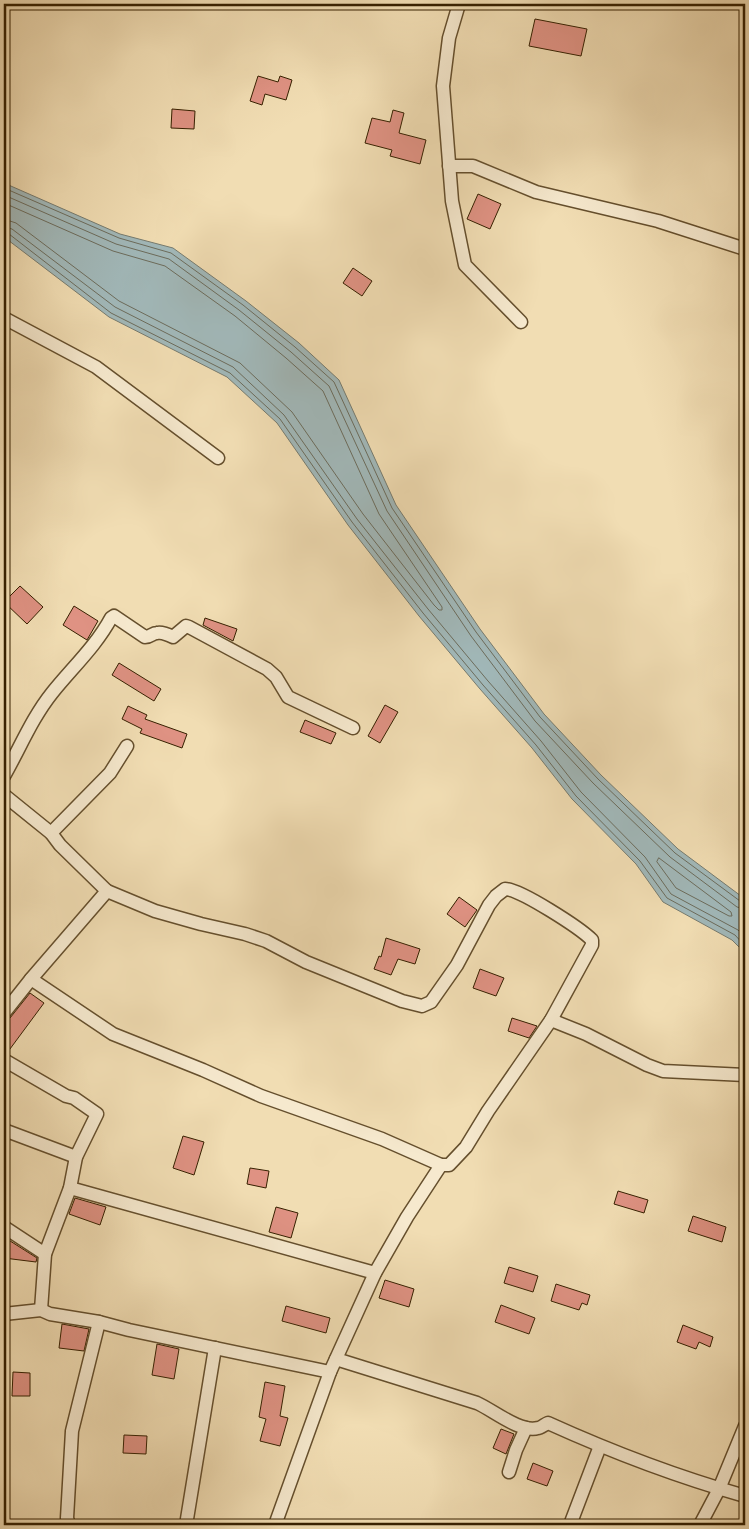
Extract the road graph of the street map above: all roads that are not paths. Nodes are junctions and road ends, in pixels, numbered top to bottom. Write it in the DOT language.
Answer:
graph roads {
  1 [pos="459,4"];
  2 [pos="450,166"];
  3 [pos="745,249"];
  4 [pos="4,318"];
  5 [pos="521,322"];
  6 [pos="218,458"];
  7 [pos="353,728"];
  8 [pos="127,746"];
  9 [pos="4,776"];
  10 [pos="4,795"];
  11 [pos="51,833"];
  12 [pos="107,891"];
  13 [pos="31,978"];
  14 [pos="4,1013"];
  15 [pos="552,1020"];
  16 [pos="4,1060"];
  17 [pos="745,1076"];
  18 [pos="4,1130"];
  19 [pos="76,1156"];
  20 [pos="441,1165"];
  21 [pos="70,1188"];
  22 [pos="4,1227"];
  23 [pos="45,1254"];
  24 [pos="375,1273"];
  25 [pos="41,1310"];
  26 [pos="4,1314"];
  27 [pos="99,1322"];
  28 [pos="215,1348"];
  29 [pos="336,1359"];
  30 [pos="330,1372"];
  31 [pos="745,1426"];
  32 [pos="526,1428"];
  33 [pos="600,1446"];
  34 [pos="509,1472"];
  35 [pos="719,1489"];
  36 [pos="745,1496"];
  37 [pos="69,1525"];
  38 [pos="186,1525"];
  39 [pos="275,1525"];
  40 [pos="570,1525"];
  41 [pos="700,1525"];
  1 -- 2 [label="street"];
  2 -- 3 [label="street"];
  2 -- 5 [label="street"];
  4 -- 6 [label="street"];
  7 -- 9 [label="street"];
  8 -- 11 [label="street"];
  10 -- 11 [label="street"];
  11 -- 12 [label="street"];
  12 -- 13 [label="street"];
  12 -- 15 [label="street"];
  13 -- 14 [label="street"];
  13 -- 20 [label="street"];
  15 -- 17 [label="street"];
  15 -- 20 [label="street"];
  16 -- 19 [label="street"];
  18 -- 19 [label="street"];
  19 -- 21 [label="street"];
  20 -- 24 [label="street"];
  21 -- 23 [label="street"];
  21 -- 24 [label="street"];
  22 -- 23 [label="street"];
  23 -- 25 [label="street"];
  24 -- 29 [label="street"];
  25 -- 26 [label="street"];
  25 -- 27 [label="street"];
  27 -- 28 [label="street"];
  27 -- 37 [label="street"];
  28 -- 30 [label="street"];
  28 -- 38 [label="street"];
  29 -- 30 [label="street"];
  29 -- 32 [label="street"];
  30 -- 39 [label="street"];
  31 -- 35 [label="street"];
  32 -- 33 [label="street"];
  32 -- 34 [label="street"];
  33 -- 35 [label="street"];
  33 -- 40 [label="street"];
  35 -- 36 [label="street"];
  35 -- 41 [label="street"];
}
